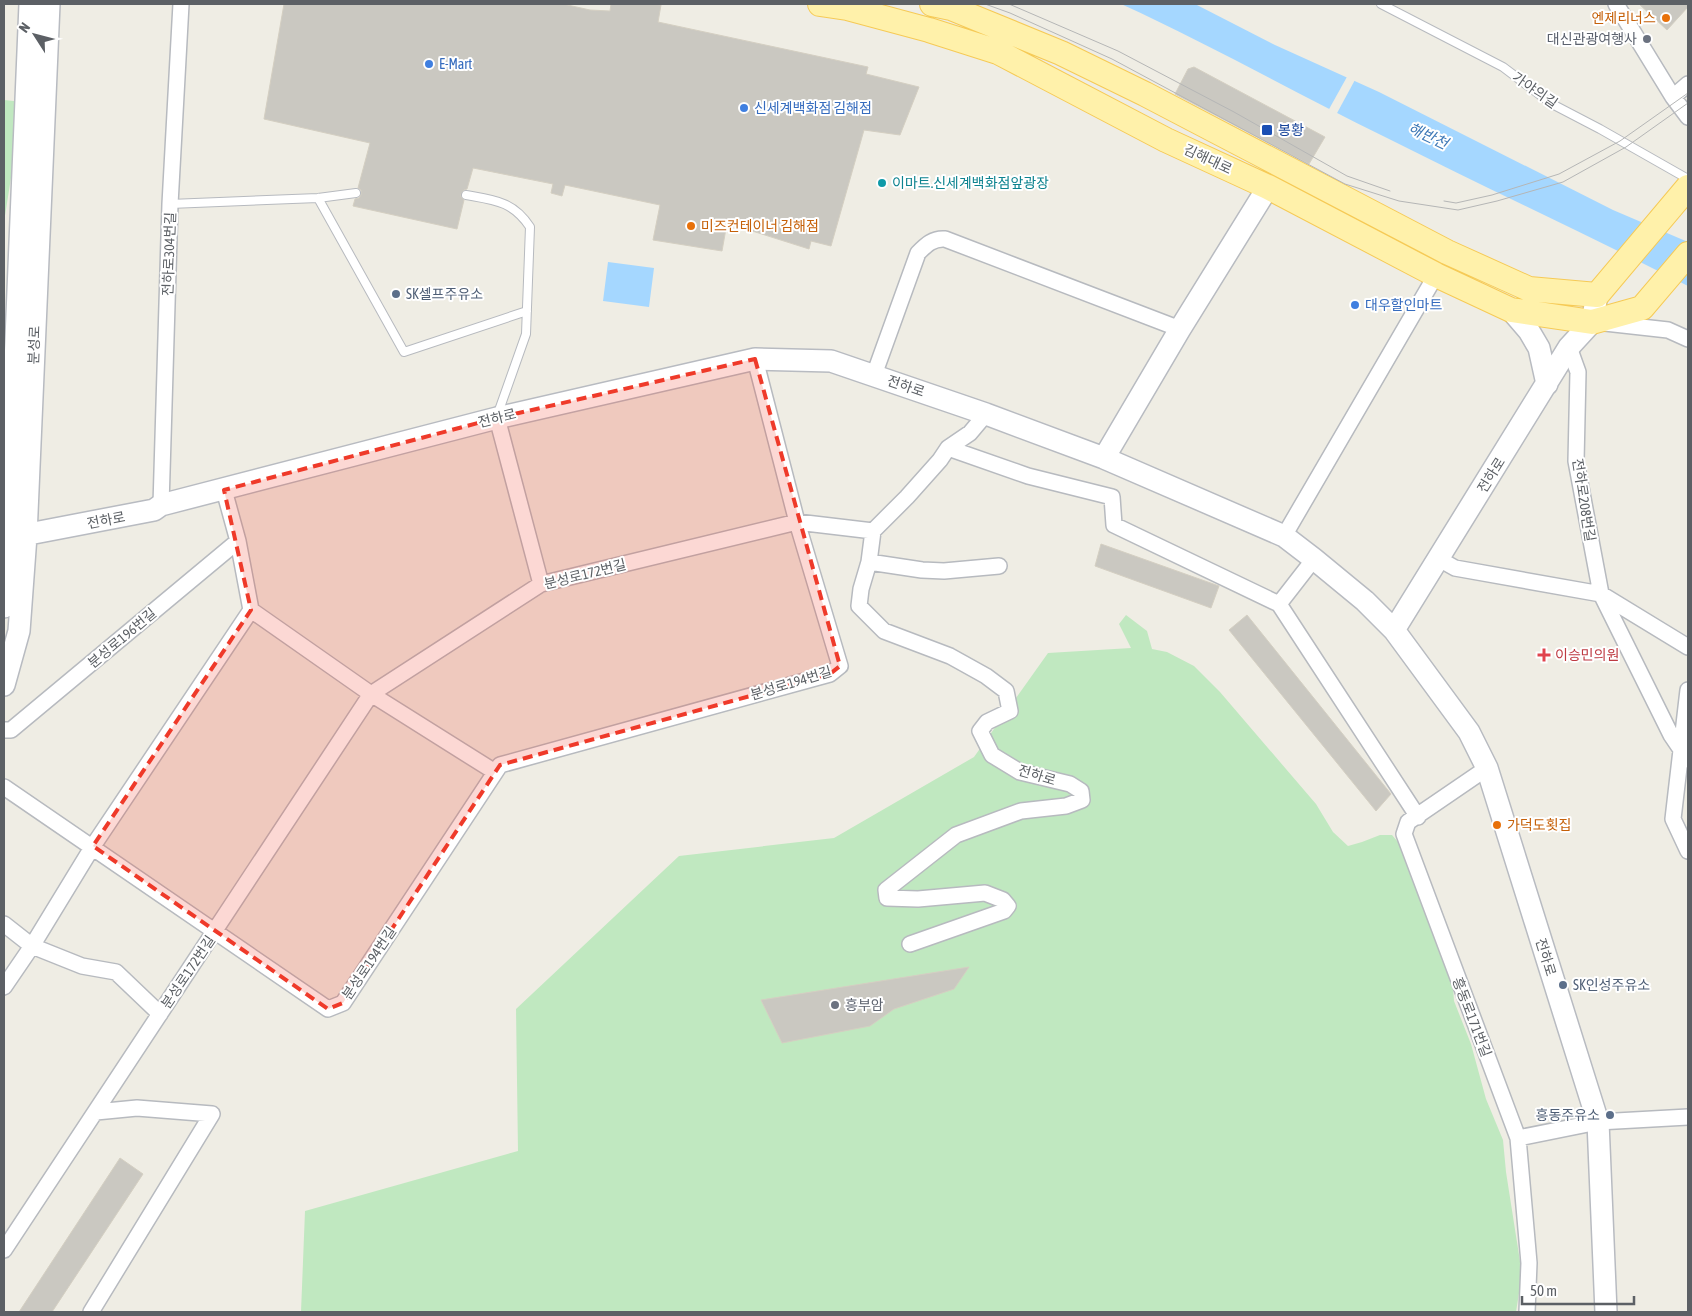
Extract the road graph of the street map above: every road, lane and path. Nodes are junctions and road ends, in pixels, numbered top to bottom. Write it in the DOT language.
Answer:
graph roads {
  1 [pos="30,4"];
  2 [pos="49,4"];
  3 [pos="181,4"];
  4 [pos="820,4"];
  5 [pos="932,4"];
  6 [pos="1381,4"];
  7 [pos="1616,4"];
  8 [pos="1688,84"];
  9 [pos="1674,97"];
  10 [pos="1688,117"];
  11 [pos="1686,187"];
  12 [pos="1268,188"];
  13 [pos="356,193"];
  14 [pos="466,195"];
  15 [pos="318,198"];
  16 [pos="170,204"];
  17 [pos="1688,254"];
  18 [pos="1436,275"];
  19 [pos="1597,295"];
  20 [pos="1511,310"];
  21 [pos="527,311"];
  22 [pos="1592,322"];
  23 [pos="1180,329"];
  24 [pos="1688,339"];
  25 [pos="1569,347"];
  26 [pos="755,359"];
  27 [pos="874,375"];
  28 [pos="1547,384"];
  29 [pos="986,414"];
  30 [pos="497,418"];
  31 [pos="948,448"];
  32 [pos="1104,458"];
  33 [pos="224,490"];
  34 [pos="161,505"];
  35 [pos="797,522"];
  36 [pos="873,531"];
  37 [pos="1284,536"];
  38 [pos="17,537"];
  39 [pos="238,541"];
  40 [pos="1314,559"];
  41 [pos="1439,559"];
  42 [pos="869,562"];
  43 [pos="1000,566"];
  44 [pos="541,584"];
  45 [pos="1601,594"];
  46 [pos="1279,604"];
  47 [pos="4,607"];
  48 [pos="250,610"];
  49 [pos="1394,630"];
  50 [pos="1688,647"];
  51 [pos="4,685"];
  52 [pos="1688,690"];
  53 [pos="371,694"];
  54 [pos="4,730"];
  55 [pos="1685,755"];
  56 [pos="1487,768"];
  57 [pos="495,772"];
  58 [pos="4,787"];
  59 [pos="1418,817"];
  60 [pos="92,846"];
  61 [pos="1688,851"];
  62 [pos="4,924"];
  63 [pos="215,932"];
  64 [pos="910,944"];
  65 [pos="32,946"];
  66 [pos="4,988"];
  67 [pos="160,1014"];
  68 [pos="96,1112"];
  69 [pos="1688,1117"];
  70 [pos="1598,1122"];
  71 [pos="1518,1138"];
  72 [pos="4,1250"];
  73 [pos="91,1312"];
  74 [pos="1527,1312"];
  75 [pos="1606,1312"];
  1 -- 38 [label="main road, 분성로"];
  2 -- 38 [label="main road, 분성로"];
  3 -- 16 [label="street, 전하로304번길"];
  4 -- 12 [label="main road, 김해대로"];
  5 -- 19 [label="main road, 김해대로"];
  6 -- 11 [label="lane, 가야의길"];
  7 -- 9 [label="street"];
  8 -- 9 [label="street"];
  9 -- 10 [label="street"];
  11 -- 19 [label="main road"];
  12 -- 18 [label="main road, 김해대로"];
  12 -- 23 [label="main road"];
  13 -- 15 [label="lane"];
  14 -- 21 [label="lane"];
  15 -- 16 [label="lane"];
  15 -- 21 [label="lane"];
  16 -- 34 [label="street, 전하로304번길"];
  17 -- 22 [label="main road"];
  18 -- 20 [label="main road, 김해대로"];
  18 -- 37 [label="street"];
  19 -- 22 [label="main road"];
  20 -- 22 [label="main road, 김해대로"];
  20 -- 28 [label="main road"];
  21 -- 30 [label="lane"];
  22 -- 24 [label="street"];
  22 -- 25 [label="main road, 전하로"];
  23 -- 27 [label="street"];
  23 -- 32 [label="main road"];
  25 -- 28 [label="main road, 전하로"];
  25 -- 45 [label="street, 전하로208번길"];
  26 -- 27 [label="main road, 전하로"];
  26 -- 30 [label="main road, 전하로"];
  26 -- 35 [label="street, 분성로194번길"];
  27 -- 29 [label="main road, 전하로"];
  28 -- 41 [label="main road, 전하로"];
  29 -- 31 [label="street"];
  29 -- 32 [label="main road, 전하로"];
  30 -- 33 [label="main road, 전하로"];
  30 -- 44 [label="street"];
  31 -- 36 [label="street"];
  31 -- 46 [label="street"];
  32 -- 37 [label="main road, 전하로"];
  33 -- 34 [label="main road, 전하로"];
  33 -- 39 [label="street"];
  34 -- 38 [label="main road, 전하로"];
  35 -- 36 [label="street"];
  35 -- 44 [label="street, 분성로172번길"];
  35 -- 57 [label="street, 분성로194번길"];
  36 -- 42 [label="street, 전하로"];
  37 -- 40 [label="main road, 전하로"];
  38 -- 47 [label="main road, 분성로"];
  38 -- 51 [label="main road, 분성로"];
  39 -- 48 [label="street"];
  39 -- 54 [label="street, 분성로196번길"];
  40 -- 46 [label="street"];
  40 -- 49 [label="main road, 전하로"];
  41 -- 45 [label="street"];
  41 -- 49 [label="main road, 전하로"];
  42 -- 43 [label="street"];
  42 -- 64 [label="street, 전하로"];
  44 -- 53 [label="street, 분성로172번길"];
  45 -- 50 [label="street"];
  45 -- 55 [label="street, 전하로208번길"];
  46 -- 59 [label="street"];
  48 -- 53 [label="street"];
  48 -- 60 [label="street"];
  49 -- 56 [label="main road, 전하로"];
  52 -- 55 [label="street"];
  53 -- 57 [label="street"];
  53 -- 63 [label="street, 분성로172번길"];
  55 -- 61 [label="street"];
  56 -- 59 [label="street, 흥동로171번길"];
  56 -- 70 [label="main road, 전하로"];
  57 -- 63 [label="street, 분성로194번길"];
  58 -- 60 [label="street, 분성로194번길"];
  59 -- 71 [label="street, 흥동로171번길"];
  60 -- 63 [label="street, 분성로194번길"];
  60 -- 65 [label="street"];
  62 -- 65 [label="street"];
  63 -- 67 [label="street, 분성로172번길"];
  65 -- 66 [label="street"];
  65 -- 67 [label="street"];
  67 -- 68 [label="street, 분성로172번길"];
  68 -- 72 [label="street, 분성로172번길"];
  68 -- 73 [label="street"];
  69 -- 70 [label="street"];
  70 -- 71 [label="street"];
  70 -- 75 [label="main road, 전하로"];
  71 -- 74 [label="street, 흥동로171번길"];
}
